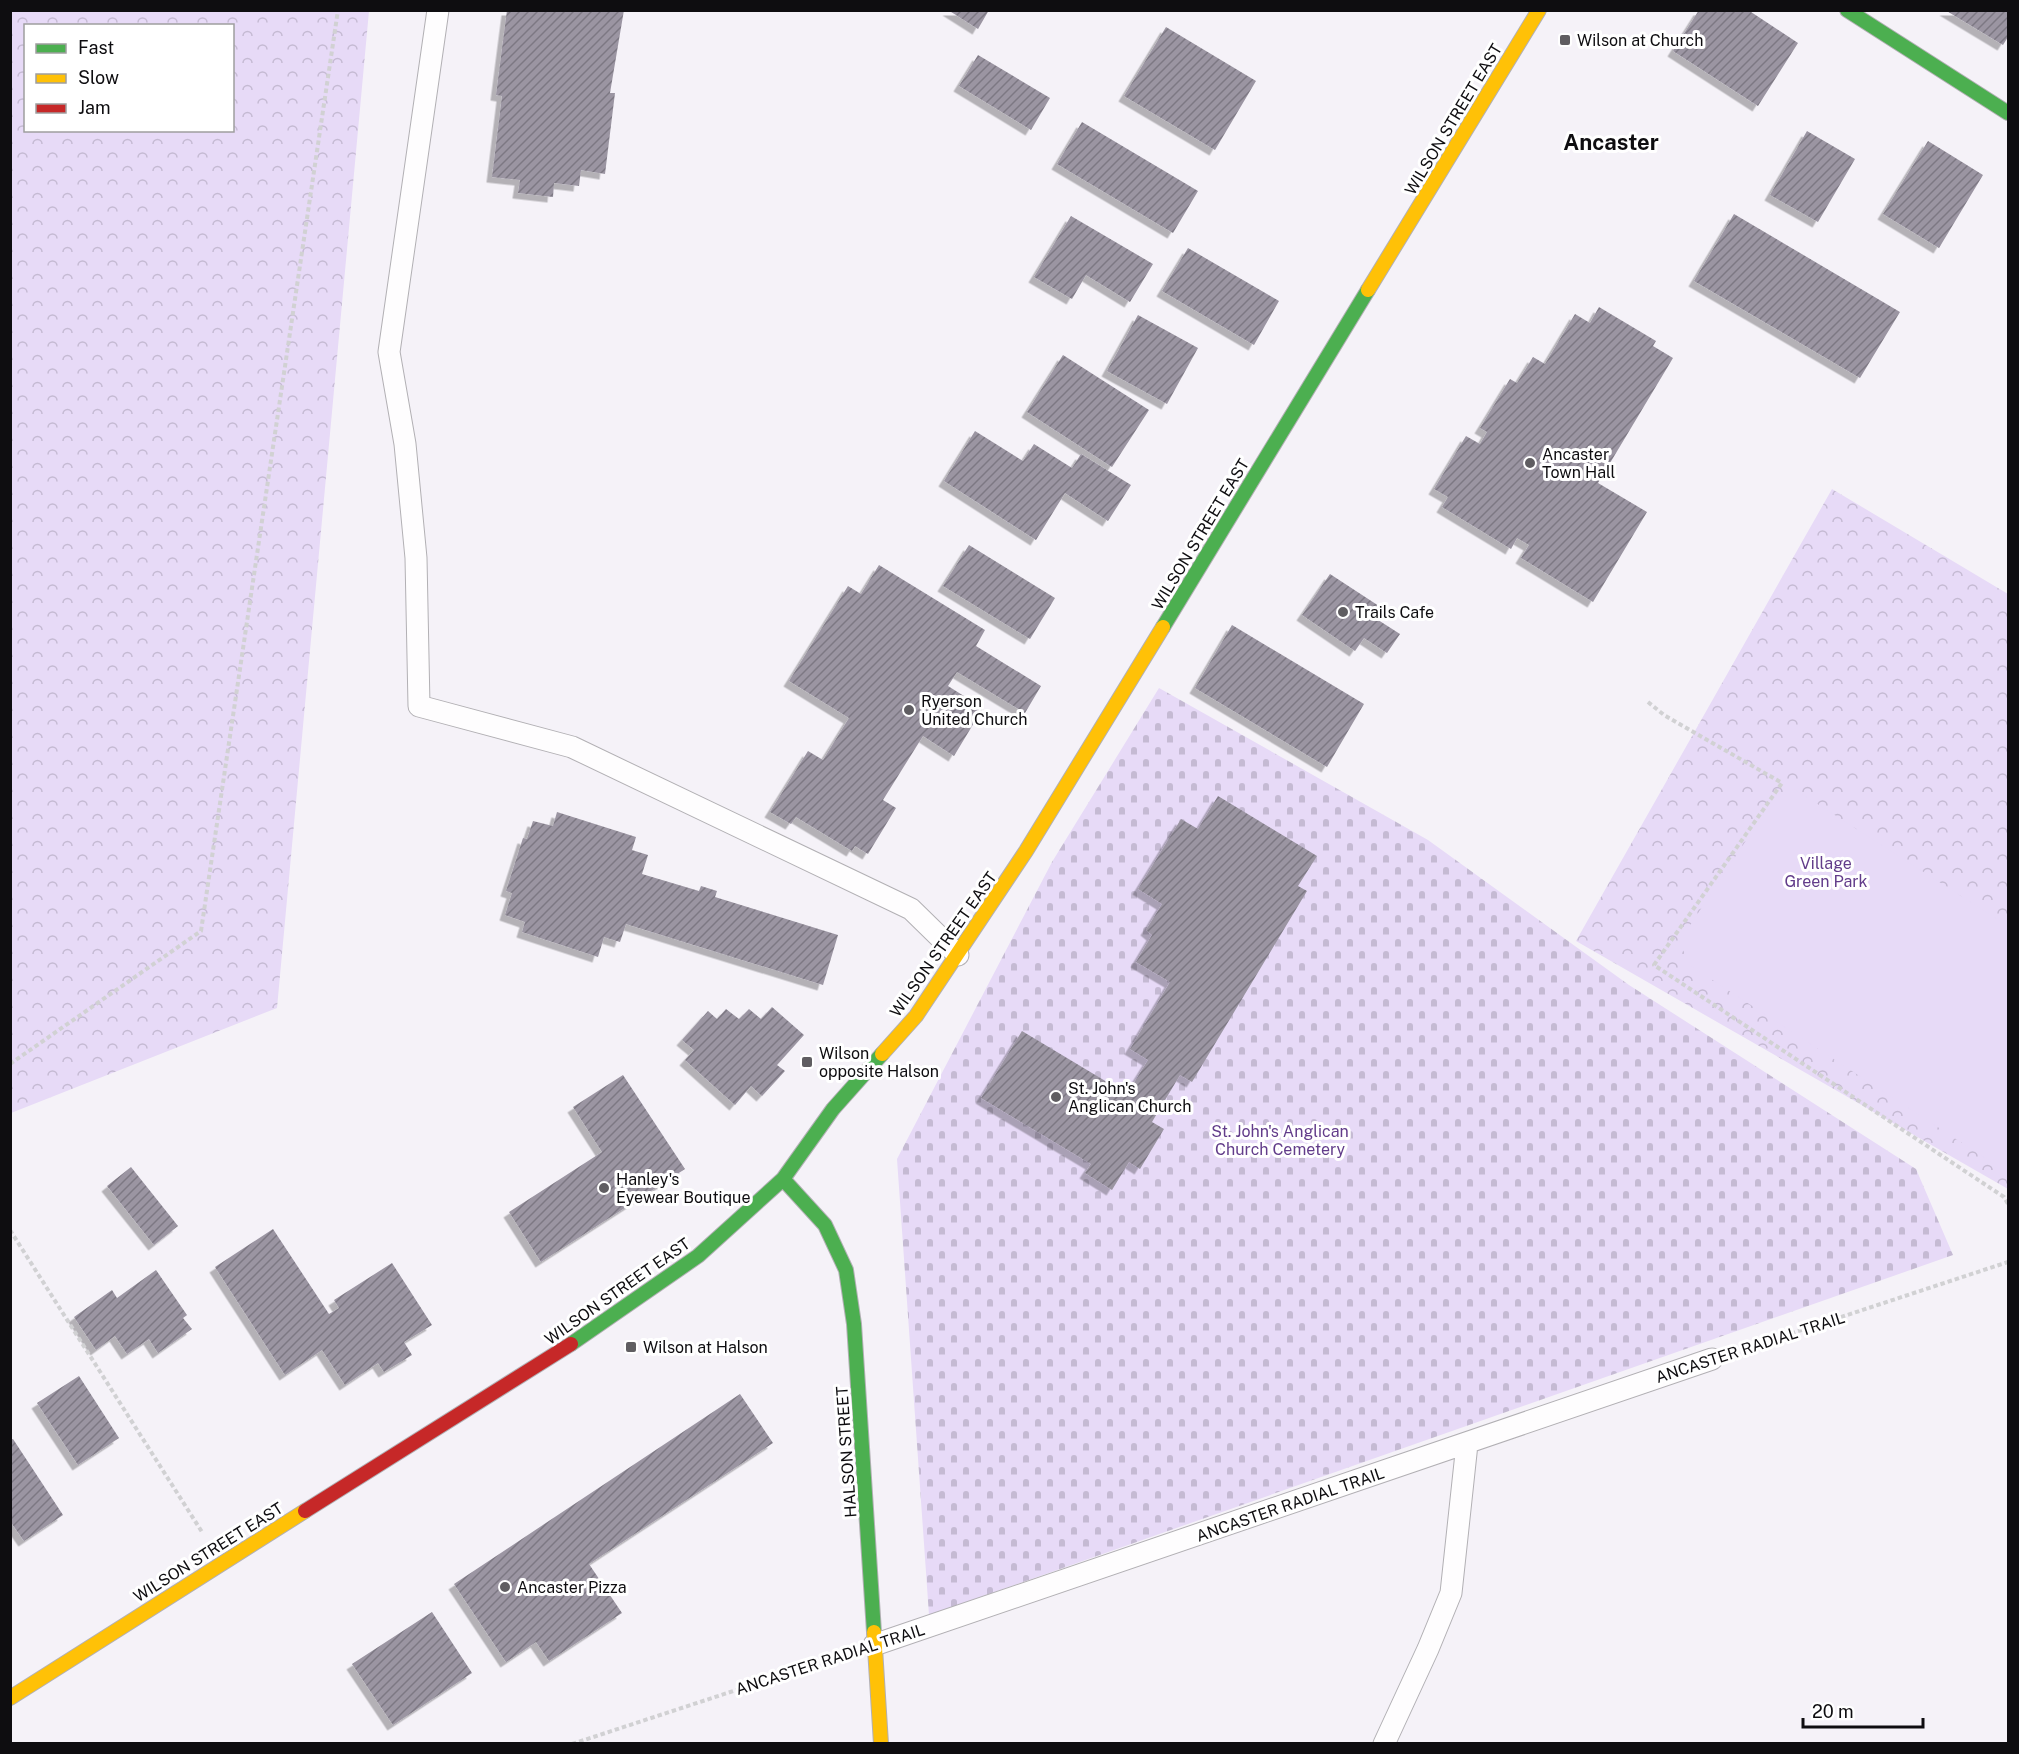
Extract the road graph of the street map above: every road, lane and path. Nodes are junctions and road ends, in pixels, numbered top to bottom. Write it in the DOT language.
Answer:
graph roads {
  1 [pos="338,10"];
  2 [pos="438,10"];
  3 [pos="1539,10"];
  4 [pos="1847,10"];
  5 [pos="2008,113"];
  6 [pos="1648,702"];
  7 [pos="958,955"];
  8 [pos="10,1064"];
  9 [pos="783,1179"];
  10 [pos="2008,1204"];
  11 [pos="10,1230"];
  12 [pos="2008,1262"];
  13 [pos="1712,1359"];
  14 [pos="1467,1444"];
  15 [pos="222,1563"];
  16 [pos="874,1645"];
  17 [pos="10,1698"];
  18 [pos="572,1743"];
  19 [pos="881,1743"];
  20 [pos="1384,1743"];
  1 -- 8 [label="path"];
  2 -- 7 [label="lane"];
  3 -- 7 [label="main road, WILSON STREET EAST"];
  4 -- 5 [label="main road"];
  6 -- 10 [label="path"];
  7 -- 9 [label="main road, WILSON STREET EAST"];
  9 -- 15 [label="main road, WILSON STREET EAST"];
  9 -- 16 [label="main road, HALSON STREET"];
  11 -- 15 [label="path"];
  12 -- 13 [label="path, ANCASTER RADIAL TRAIL"];
  13 -- 14 [label="lane, ANCASTER RADIAL TRAIL"];
  14 -- 16 [label="lane, ANCASTER RADIAL TRAIL"];
  14 -- 20 [label="lane"];
  15 -- 17 [label="main road, WILSON STREET EAST"];
  16 -- 18 [label="path, ANCASTER RADIAL TRAIL"];
  16 -- 19 [label="main road, HALSON STREET"];
}
